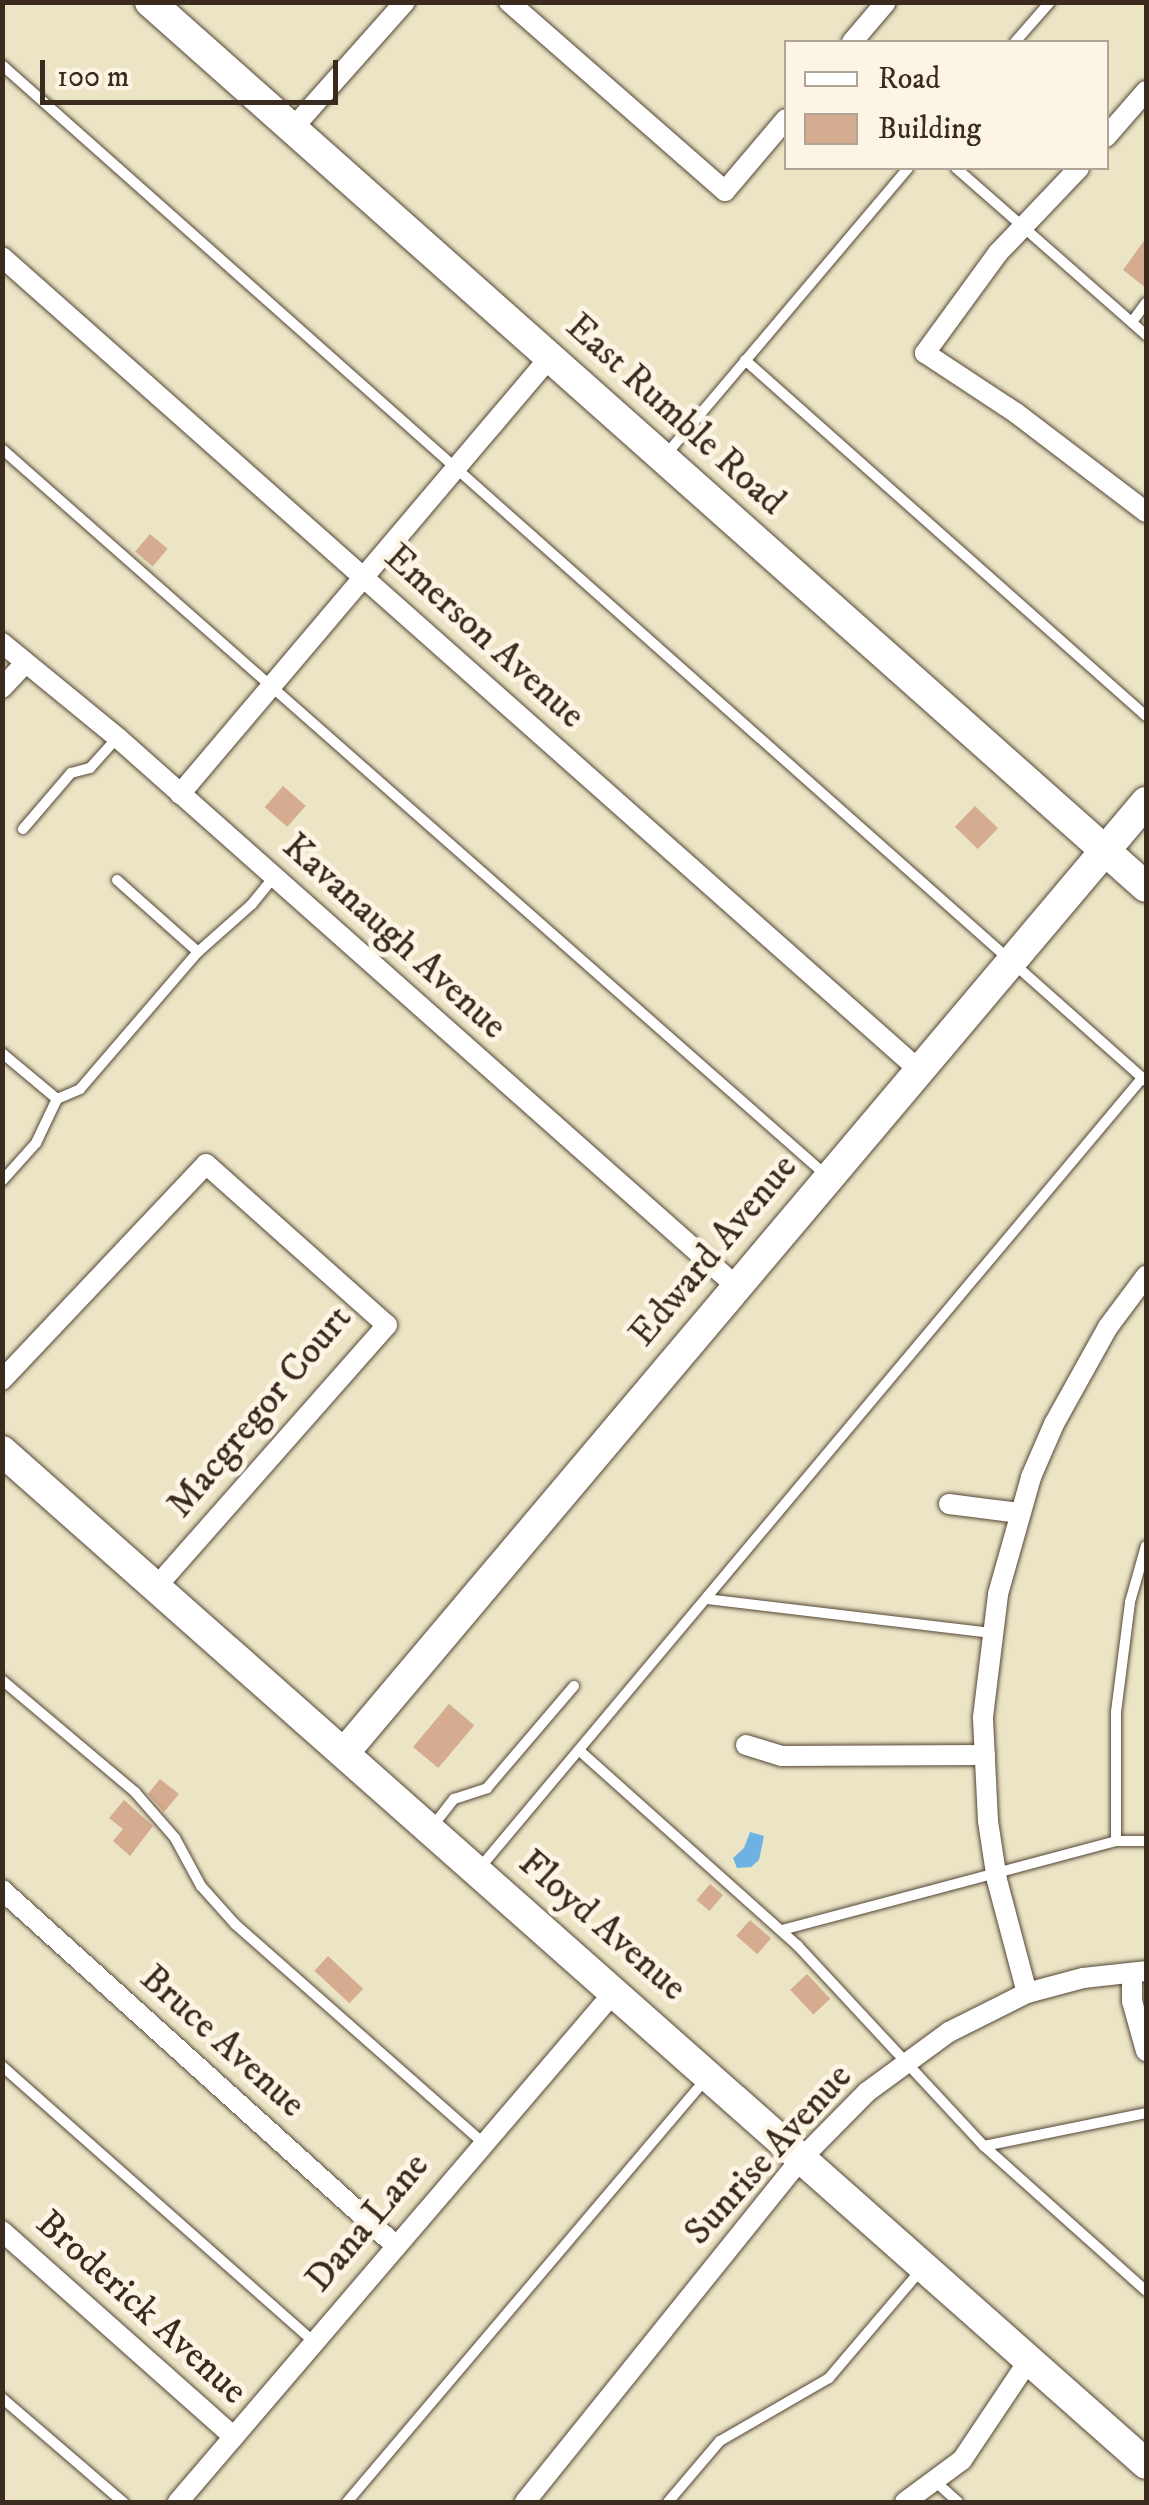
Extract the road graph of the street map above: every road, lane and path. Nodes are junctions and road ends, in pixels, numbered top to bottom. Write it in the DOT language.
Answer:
graph roads {
  1 [pos="150,2"];
  2 [pos="405,2"];
  3 [pos="509,2"];
  4 [pos="1050,2"];
  5 [pos="880,4"];
  6 [pos="853,40"];
  7 [pos="1017,40"];
  8 [pos="2,65"];
  9 [pos="1146,91"];
  10 [pos="784,121"];
  11 [pos="292,128"];
  12 [pos="1109,134"];
  13 [pos="906,170"];
  14 [pos="958,170"];
  15 [pos="1076,170"];
  16 [pos="1024,226"];
  17 [pos="2,257"];
  18 [pos="1146,303"];
  19 [pos="1132,322"];
  20 [pos="1146,335"];
  21 [pos="550,357"];
  22 [pos="746,360"];
  23 [pos="2,449"];
  24 [pos="663,458"];
  25 [pos="456,468"];
  26 [pos="1146,512"];
  27 [pos="364,577"];
  28 [pos="2,643"];
  29 [pos="25,663"];
  30 [pos="272,687"];
  31 [pos="2,688"];
  32 [pos="1146,716"];
  33 [pos="118,738"];
  34 [pos="180,794"];
  35 [pos="1146,802"];
  36 [pos="23,829"];
  37 [pos="1104,850"];
  38 [pos="274,876"];
  39 [pos="117,880"];
  40 [pos="1146,887"];
  41 [pos="198,952"];
  42 [pos="1010,961"];
  43 [pos="2,1052"];
  44 [pos="919,1070"];
  45 [pos="1144,1079"];
  46 [pos="57,1099"];
  47 [pos="828,1178"];
  48 [pos="2,1181"];
  49 [pos="1146,1276"];
  50 [pos="737,1288"];
  51 [pos="2,1380"];
  52 [pos="4,1456"];
  53 [pos="949,1504"];
  54 [pos="1019,1514"];
  55 [pos="1146,1546"];
  56 [pos="156,1587"];
  57 [pos="706,1599"];
  58 [pos="992,1633"];
  59 [pos="2,1680"];
  60 [pos="574,1686"];
  61 [pos="746,1745"];
  62 [pos="580,1751"];
  63 [pos="344,1753"];
  64 [pos="985,1755"];
  65 [pos="430,1828"];
  66 [pos="1116,1841"];
  67 [pos="1146,1841"];
  68 [pos="478,1870"];
  69 [pos="996,1872"];
  70 [pos="2,1890"];
  71 [pos="782,1930"];
  72 [pos="1139,1972"];
  73 [pos="615,1991"];
  74 [pos="1028,1994"];
  75 [pos="1146,2051"];
  76 [pos="903,2063"];
  77 [pos="2,2066"];
  78 [pos="710,2074"];
  79 [pos="1146,2113"];
  80 [pos="482,2142"];
  81 [pos="984,2146"];
  82 [pos="801,2159"];
  83 [pos="2,2232"];
  84 [pos="395,2245"];
  85 [pos="923,2267"];
  86 [pos="1146,2291"];
  87 [pos="314,2342"];
  88 [pos="1029,2360"];
  89 [pos="2,2398"];
  90 [pos="234,2437"];
  91 [pos="1146,2464"];
  92 [pos="936,2483"];
  93 [pos="123,2502"];
  94 [pos="178,2502"];
  95 [pos="347,2502"];
  96 [pos="525,2502"];
  97 [pos="668,2502"];
  98 [pos="904,2502"];
  99 [pos="958,2502"];
  1 -- 11 [label="street, East Rumble Road"];
  2 -- 11 [label="street"];
  3 -- 10 [label="street"];
  4 -- 7 [label="lane"];
  5 -- 6 [label="street"];
  8 -- 25 [label="lane"];
  9 -- 12 [label="street"];
  11 -- 21 [label="street, East Rumble Road"];
  13 -- 22 [label="lane"];
  14 -- 16 [label="lane"];
  15 -- 16 [label="street"];
  16 -- 19 [label="lane"];
  16 -- 26 [label="street"];
  17 -- 27 [label="street, Emerson Avenue"];
  18 -- 19 [label="lane"];
  19 -- 20 [label="lane"];
  21 -- 24 [label="street, East Rumble Road"];
  21 -- 25 [label="street"];
  22 -- 24 [label="lane"];
  22 -- 32 [label="lane"];
  23 -- 30 [label="lane"];
  24 -- 37 [label="street, East Rumble Road"];
  25 -- 27 [label="street"];
  25 -- 42 [label="lane"];
  27 -- 30 [label="street"];
  27 -- 44 [label="street, Emerson Avenue"];
  28 -- 29 [label="street, Kavanaugh Avenue"];
  29 -- 31 [label="street"];
  29 -- 33 [label="street, Kavanaugh Avenue"];
  30 -- 34 [label="street"];
  30 -- 47 [label="lane"];
  33 -- 34 [label="street, Kavanaugh Avenue"];
  33 -- 36 [label="lane"];
  34 -- 38 [label="street, Kavanaugh Avenue"];
  35 -- 37 [label="street, Edward Avenue"];
  37 -- 40 [label="street, East Rumble Road"];
  37 -- 42 [label="street, Edward Avenue"];
  38 -- 41 [label="lane"];
  38 -- 50 [label="street, Kavanaugh Avenue"];
  39 -- 41 [label="lane"];
  41 -- 46 [label="lane"];
  42 -- 44 [label="street, Edward Avenue"];
  42 -- 45 [label="lane"];
  43 -- 46 [label="lane"];
  44 -- 47 [label="street, Edward Avenue"];
  45 -- 57 [label="lane"];
  46 -- 48 [label="lane"];
  47 -- 50 [label="street, Edward Avenue"];
  49 -- 54 [label="street"];
  50 -- 63 [label="street, Edward Avenue"];
  51 -- 56 [label="street, Macgregor Court"];
  52 -- 56 [label="street, Floyd Avenue"];
  53 -- 54 [label="street"];
  54 -- 58 [label="street"];
  55 -- 66 [label="lane"];
  56 -- 63 [label="street, Floyd Avenue"];
  57 -- 58 [label="lane"];
  57 -- 62 [label="lane"];
  58 -- 64 [label="street"];
  59 -- 80 [label="lane"];
  60 -- 65 [label="lane"];
  61 -- 64 [label="street"];
  62 -- 68 [label="lane"];
  62 -- 71 [label="lane"];
  63 -- 65 [label="street, Floyd Avenue"];
  64 -- 69 [label="street"];
  65 -- 68 [label="street, Floyd Avenue"];
  66 -- 67 [label="lane"];
  66 -- 69 [label="lane"];
  68 -- 73 [label="street, Floyd Avenue"];
  69 -- 71 [label="lane"];
  69 -- 74 [label="street"];
  70 -- 84 [label="street, Bruce Avenue"];
  71 -- 76 [label="lane"];
  72 -- 74 [label="street, Sunrise Avenue"];
  72 -- 75 [label="street"];
  73 -- 78 [label="street, Floyd Avenue"];
  73 -- 80 [label="street, Dana Lane"];
  74 -- 76 [label="street, Sunrise Avenue"];
  76 -- 81 [label="lane"];
  76 -- 82 [label="street, Sunrise Avenue"];
  77 -- 87 [label="lane"];
  78 -- 82 [label="street, Floyd Avenue"];
  78 -- 95 [label="lane"];
  79 -- 81 [label="lane"];
  80 -- 84 [label="street, Dana Lane"];
  81 -- 86 [label="lane"];
  82 -- 85 [label="street, Floyd Avenue"];
  82 -- 96 [label="street, Sunrise Avenue"];
  83 -- 90 [label="street, Broderick Avenue"];
  84 -- 87 [label="street, Dana Lane"];
  85 -- 88 [label="street, Floyd Avenue"];
  85 -- 97 [label="lane"];
  87 -- 90 [label="street, Dana Lane"];
  88 -- 91 [label="street, Floyd Avenue"];
  88 -- 92 [label="street"];
  89 -- 93 [label="lane"];
  90 -- 94 [label="street, Dana Lane"];
  92 -- 98 [label="street"];
  92 -- 99 [label="lane"];
}
